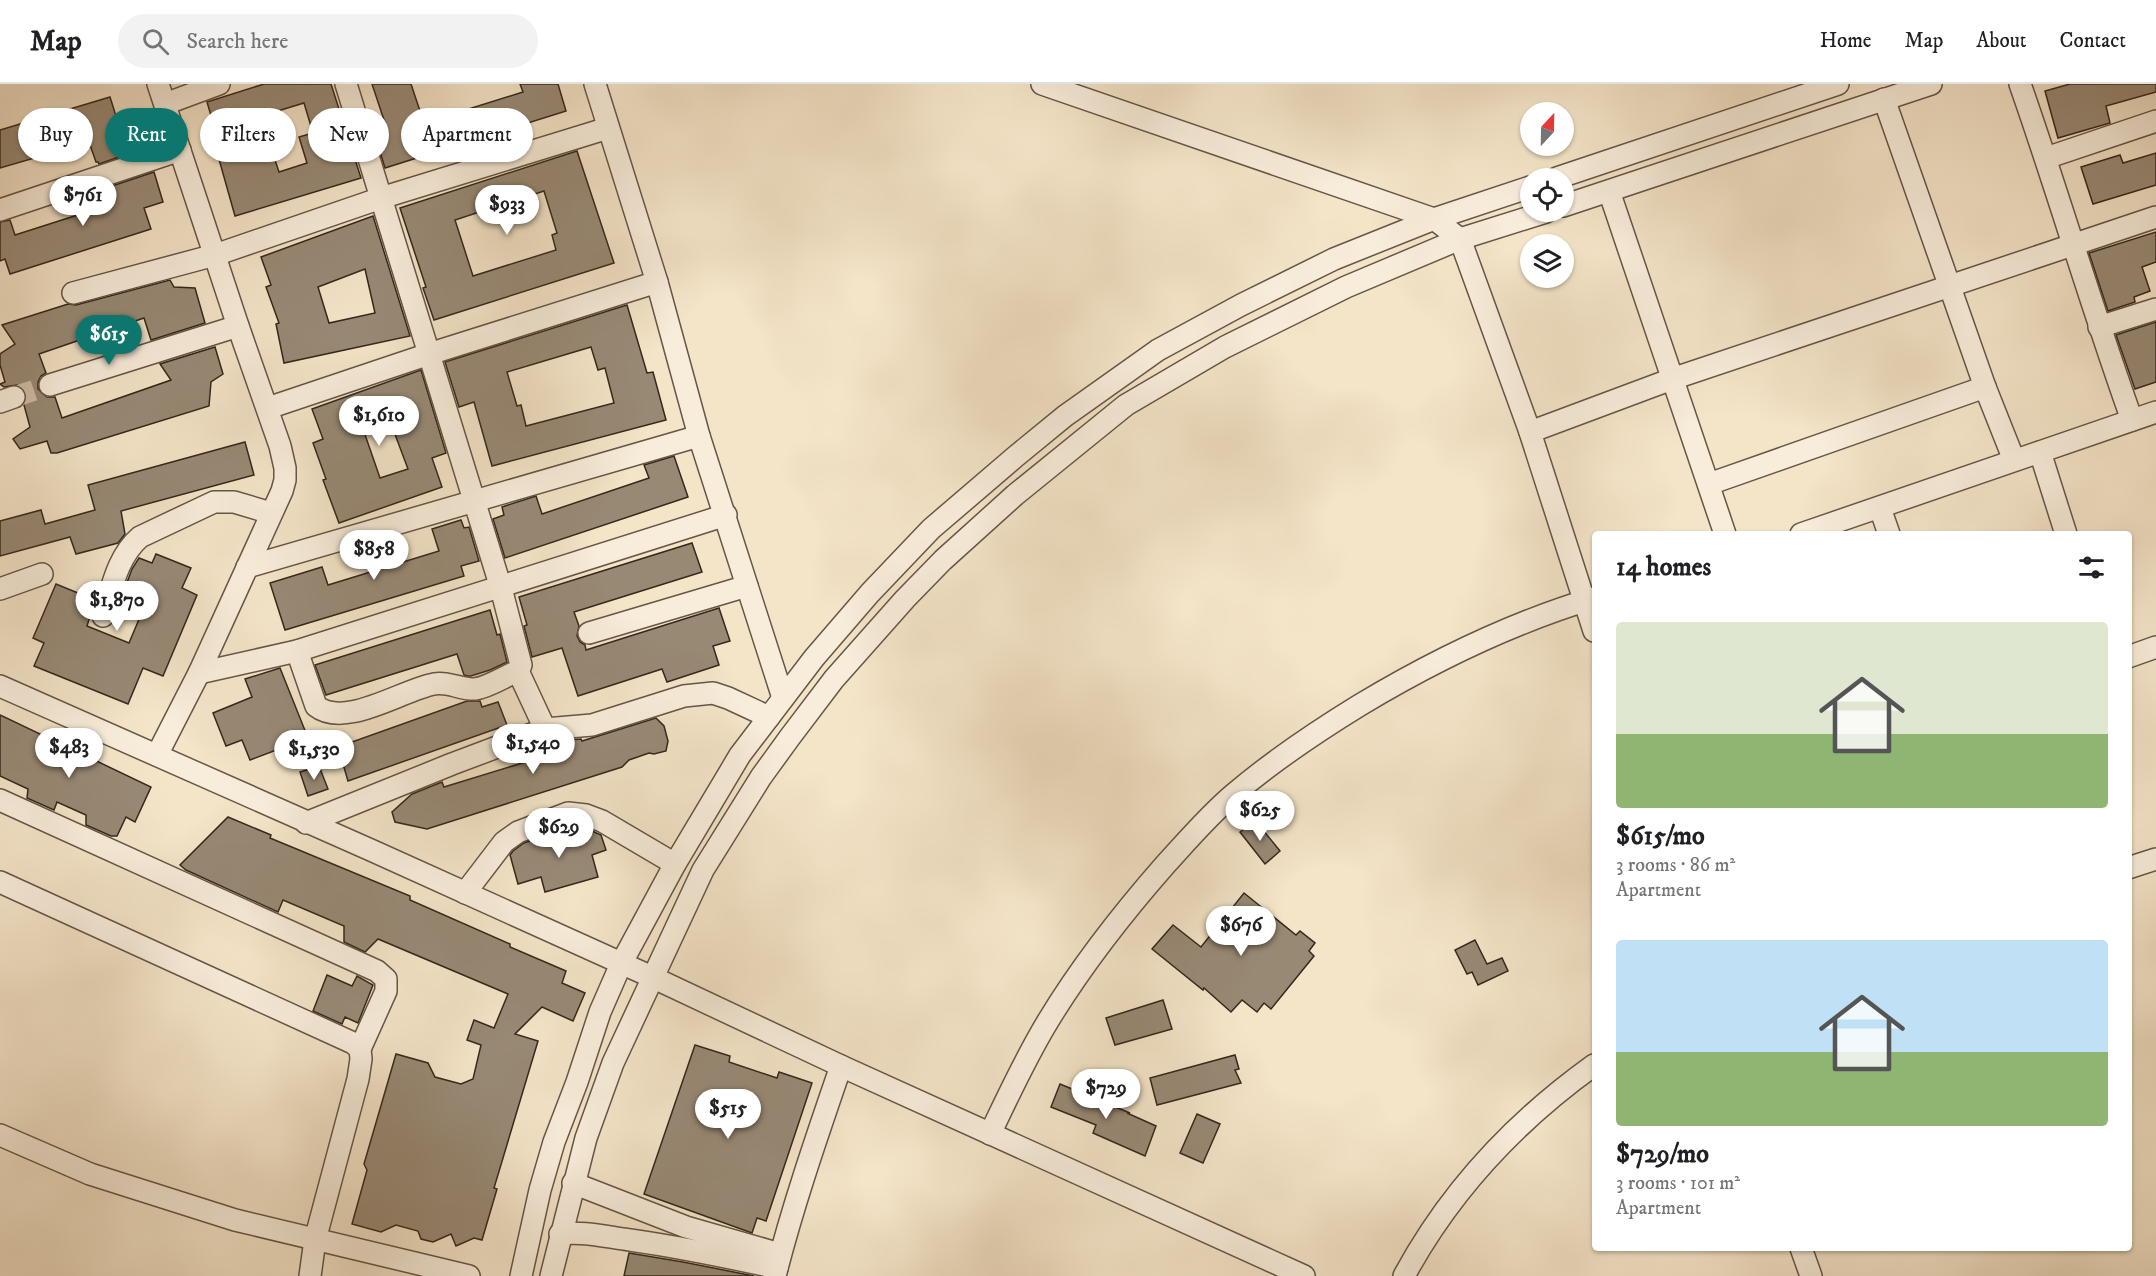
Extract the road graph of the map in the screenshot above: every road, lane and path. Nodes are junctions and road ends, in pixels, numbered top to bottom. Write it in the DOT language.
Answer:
graph roads {
  1 [pos="219,84"];
  2 [pos="346,84"];
  3 [pos="595,84"];
  4 [pos="1042,84"];
  5 [pos="1838,84"];
  6 [pos="1931,84"];
  7 [pos="2020,84"];
  8 [pos="162,94"];
  9 [pos="1884,99"];
  10 [pos="2156,121"];
  11 [pos="608,128"];
  12 [pos="2046,158"];
  13 [pos="144,162"];
  14 [pos="184,162"];
  15 [pos="1574,172"];
  16 [pos="1520,191"];
  17 [pos="1609,191"];
  18 [pos="381,198"];
  19 [pos="1574,202"];
  20 [pos="1478,205"];
  21 [pos="0,210"];
  22 [pos="2156,217"];
  23 [pos="1434,219"];
  24 [pos="1520,220"];
  25 [pos="1460,239"];
  26 [pos="2074,246"];
  27 [pos="215,255"];
  28 [pos="657,282"];
  29 [pos="1950,286"];
  30 [pos="73,293"];
  31 [pos="2156,309"];
  32 [pos="238,326"];
  33 [pos="2099,327"];
  34 [pos="429,354"];
  35 [pos="1672,379"];
  36 [pos="50,386"];
  37 [pos="1985,387"];
  38 [pos="268,408"];
  39 [pos="2156,412"];
  40 [pos="2132,420"];
  41 [pos="1530,432"];
  42 [pos="699,436"];
  43 [pos="2040,452"];
  44 [pos="2014,460"];
  45 [pos="1708,484"];
  46 [pos="474,502"];
  47 [pos="1880,508"];
  48 [pos="272,513"];
  49 [pos="726,515"];
  50 [pos="1724,531"];
  51 [pos="1816,531"];
  52 [pos="1888,531"];
  53 [pos="2065,531"];
  54 [pos="247,567"];
  55 [pos="42,574"];
  56 [pos="747,586"];
  57 [pos="0,588"];
  58 [pos="501,588"];
  59 [pos="1589,599"];
  60 [pos="103,616"];
  61 [pos="1592,618"];
  62 [pos="589,633"];
  63 [pos="2156,647"];
  64 [pos="297,651"];
  65 [pos="2132,656"];
  66 [pos="518,671"];
  67 [pos="199,673"];
  68 [pos="0,686"];
  69 [pos="783,698"];
  70 [pos="769,717"];
  71 [pos="545,729"];
  72 [pos="157,755"];
  73 [pos="0,800"];
  74 [pos="306,823"];
  75 [pos="2156,859"];
  76 [pos="675,864"];
  77 [pos="2132,867"];
  78 [pos="0,882"];
  79 [pos="465,892"];
  80 [pos="621,964"];
  81 [pos="652,977"];
  82 [pos="360,1049"];
  83 [pos="841,1066"];
  84 [pos="1592,1067"];
  85 [pos="990,1134"];
  86 [pos="0,1135"];
  87 [pos="573,1183"];
  88 [pos="686,1227"];
  89 [pos="561,1234"];
  90 [pos="315,1240"];
  91 [pos="679,1247"];
  92 [pos="1803,1251"];
  93 [pos="777,1266"];
  94 [pos="310,1276"];
  95 [pos="469,1276"];
  96 [pos="521,1276"];
  97 [pos="551,1276"];
  98 [pos="1304,1276"];
  99 [pos="1404,1276"];
  100 [pos="1811,1276"];
  1 -- 8 [label="street"];
  2 -- 18 [label="street"];
  3 -- 11 [label="street"];
  4 -- 23 [label="street"];
  5 -- 15 [label="street"];
  6 -- 9 [label="street"];
  7 -- 12 [label="street"];
  9 -- 17 [label="street"];
  9 -- 29 [label="street"];
  10 -- 12 [label="street"];
  11 -- 18 [label="street"];
  11 -- 28 [label="street"];
  12 -- 26 [label="street"];
  13 -- 21 [label="street"];
  14 -- 27 [label="street"];
  16 -- 20 [label="street"];
  17 -- 19 [label="street"];
  17 -- 35 [label="street"];
  18 -- 27 [label="street"];
  18 -- 34 [label="street"];
  20 -- 23 [label="street"];
  20 -- 25 [label="street"];
  22 -- 26 [label="street"];
  23 -- 25 [label="street"];
  23 -- 69 [label="street"];
  24 -- 25 [label="street"];
  25 -- 41 [label="street"];
  25 -- 81 [label="street"];
  26 -- 29 [label="street"];
  26 -- 33 [label="street"];
  27 -- 30 [label="street"];
  27 -- 32 [label="street"];
  28 -- 34 [label="street"];
  28 -- 42 [label="street"];
  29 -- 35 [label="street"];
  29 -- 37 [label="street"];
  31 -- 33 [label="street"];
  32 -- 36 [label="street"];
  32 -- 38 [label="street"];
  33 -- 40 [label="street"];
  34 -- 38 [label="street"];
  34 -- 46 [label="street"];
  35 -- 41 [label="street"];
  35 -- 45 [label="street"];
  37 -- 44 [label="street"];
  37 -- 45 [label="street"];
  38 -- 48 [label="street"];
  39 -- 40 [label="street"];
  40 -- 43 [label="street"];
  41 -- 59 [label="street"];
  42 -- 46 [label="street"];
  42 -- 49 [label="street"];
  43 -- 44 [label="street"];
  43 -- 53 [label="street"];
  44 -- 47 [label="street"];
  45 -- 50 [label="street"];
  46 -- 54 [label="street"];
  46 -- 58 [label="street"];
  47 -- 51 [label="street"];
  47 -- 52 [label="street"];
  48 -- 54 [label="street"];
  48 -- 60 [label="street"];
  49 -- 56 [label="street"];
  49 -- 58 [label="street"];
  54 -- 67 [label="street"];
  55 -- 57 [label="street"];
  56 -- 62 [label="street"];
  56 -- 69 [label="street"];
  58 -- 64 [label="street"];
  58 -- 66 [label="street"];
  59 -- 61 [label="street"];
  59 -- 85 [label="street"];
  63 -- 65 [label="street"];
  64 -- 66 [label="street"];
  64 -- 67 [label="street"];
  66 -- 71 [label="street"];
  67 -- 72 [label="street"];
  68 -- 72 [label="street"];
  69 -- 70 [label="street"];
  70 -- 71 [label="street"];
  70 -- 76 [label="street"];
  71 -- 74 [label="street"];
  72 -- 74 [label="street"];
  73 -- 82 [label="street"];
  74 -- 79 [label="street"];
  75 -- 77 [label="street"];
  76 -- 79 [label="street"];
  76 -- 80 [label="street"];
  78 -- 82 [label="street"];
  79 -- 80 [label="street"];
  80 -- 81 [label="street"];
  80 -- 96 [label="street"];
  81 -- 83 [label="street"];
  81 -- 87 [label="street"];
  82 -- 90 [label="street"];
  83 -- 85 [label="street"];
  83 -- 93 [label="street"];
  84 -- 99 [label="street"];
  85 -- 98 [label="street"];
  86 -- 90 [label="street"];
  87 -- 88 [label="street"];
  87 -- 89 [label="street"];
  88 -- 91 [label="street"];
  88 -- 93 [label="street"];
  89 -- 91 [label="street"];
  89 -- 97 [label="street"];
  90 -- 94 [label="street"];
  90 -- 95 [label="street"];
  91 -- 93 [label="street"];
  92 -- 100 [label="street"];
}
